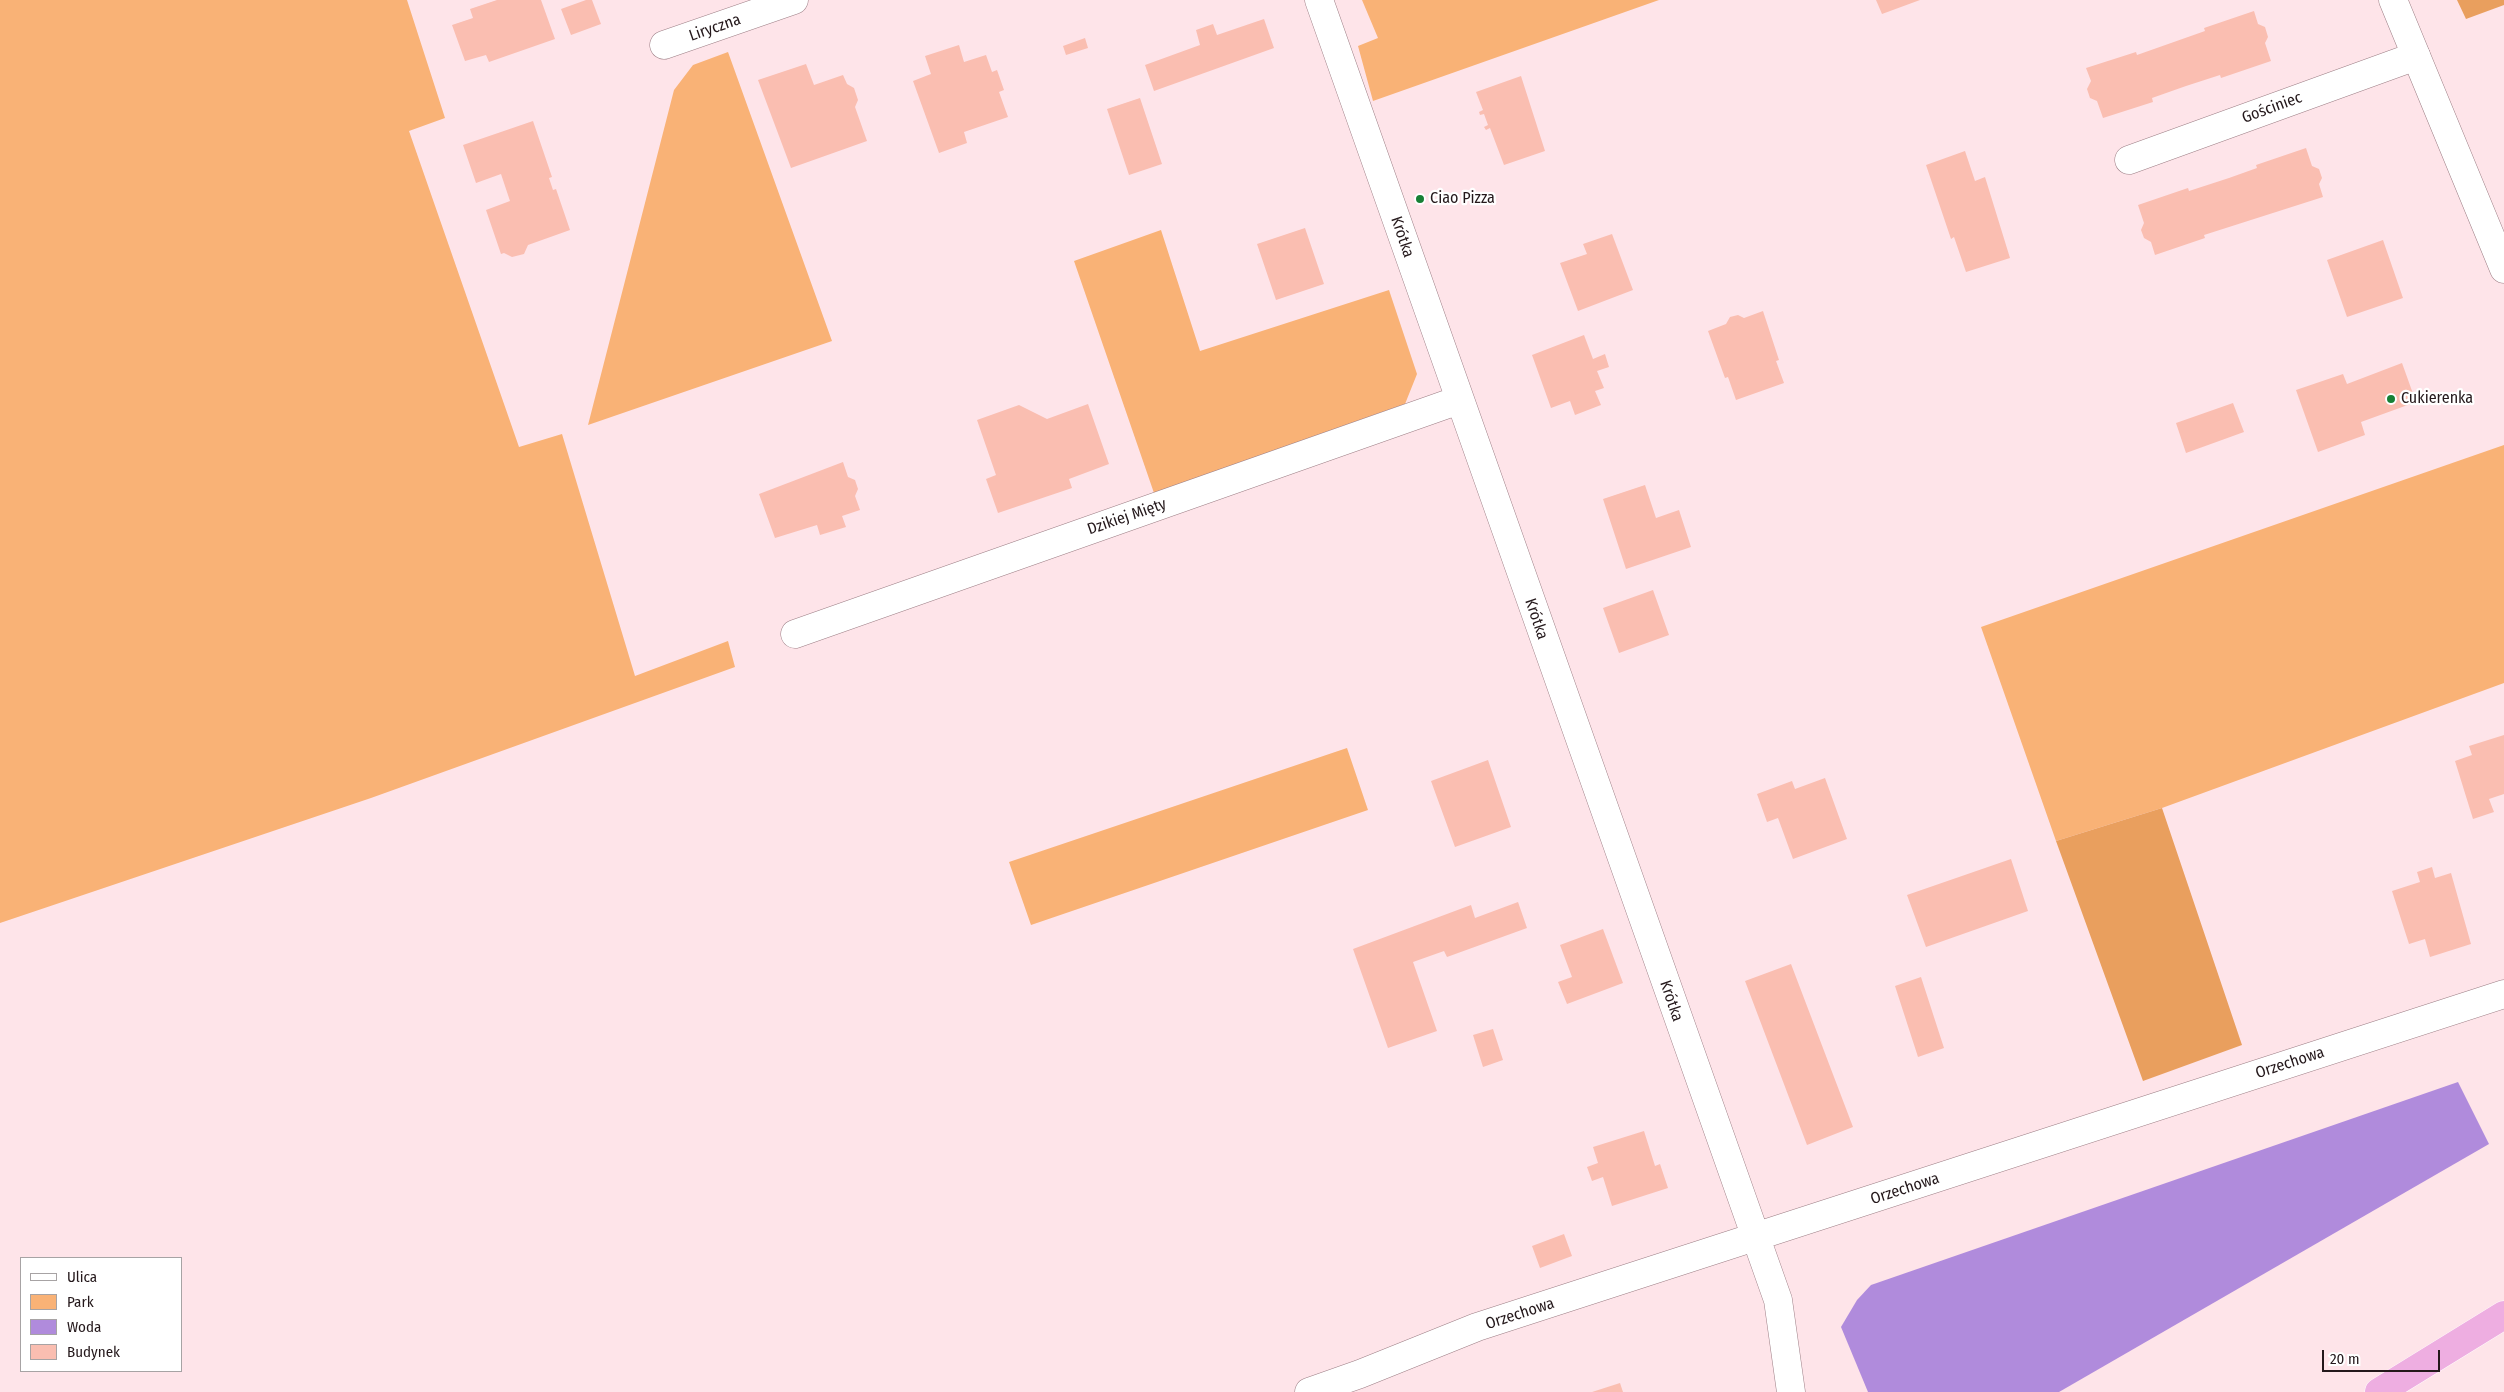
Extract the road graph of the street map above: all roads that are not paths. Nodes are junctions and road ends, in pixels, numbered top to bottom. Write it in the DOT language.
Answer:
graph roads {
  1 [pos="794,0"];
  2 [pos="1319,0"];
  3 [pos="2393,0"];
  4 [pos="664,46"];
  5 [pos="2416,56"];
  6 [pos="2129,160"];
  7 [pos="2504,269"];
  8 [pos="1459,400"];
  9 [pos="795,634"];
  10 [pos="2504,994"];
  11 [pos="1754,1238"];
  12 [pos="2504,1316"];
  13 [pos="1308,1392"];
  14 [pos="1791,1392"];
  15 [pos="2379,1392"];
  1 -- 4 [label="street, Liryczna"];
  2 -- 8 [label="street, Krótka"];
  3 -- 5 [label="street"];
  5 -- 6 [label="street, Gościniec"];
  5 -- 7 [label="street"];
  8 -- 9 [label="street, Dzikiej Mięty"];
  8 -- 11 [label="street, Krótka"];
  10 -- 11 [label="street, Orzechowa"];
  11 -- 13 [label="street, Orzechowa"];
  11 -- 14 [label="street, Krótka"];
  12 -- 15 [label="highway"];
}
